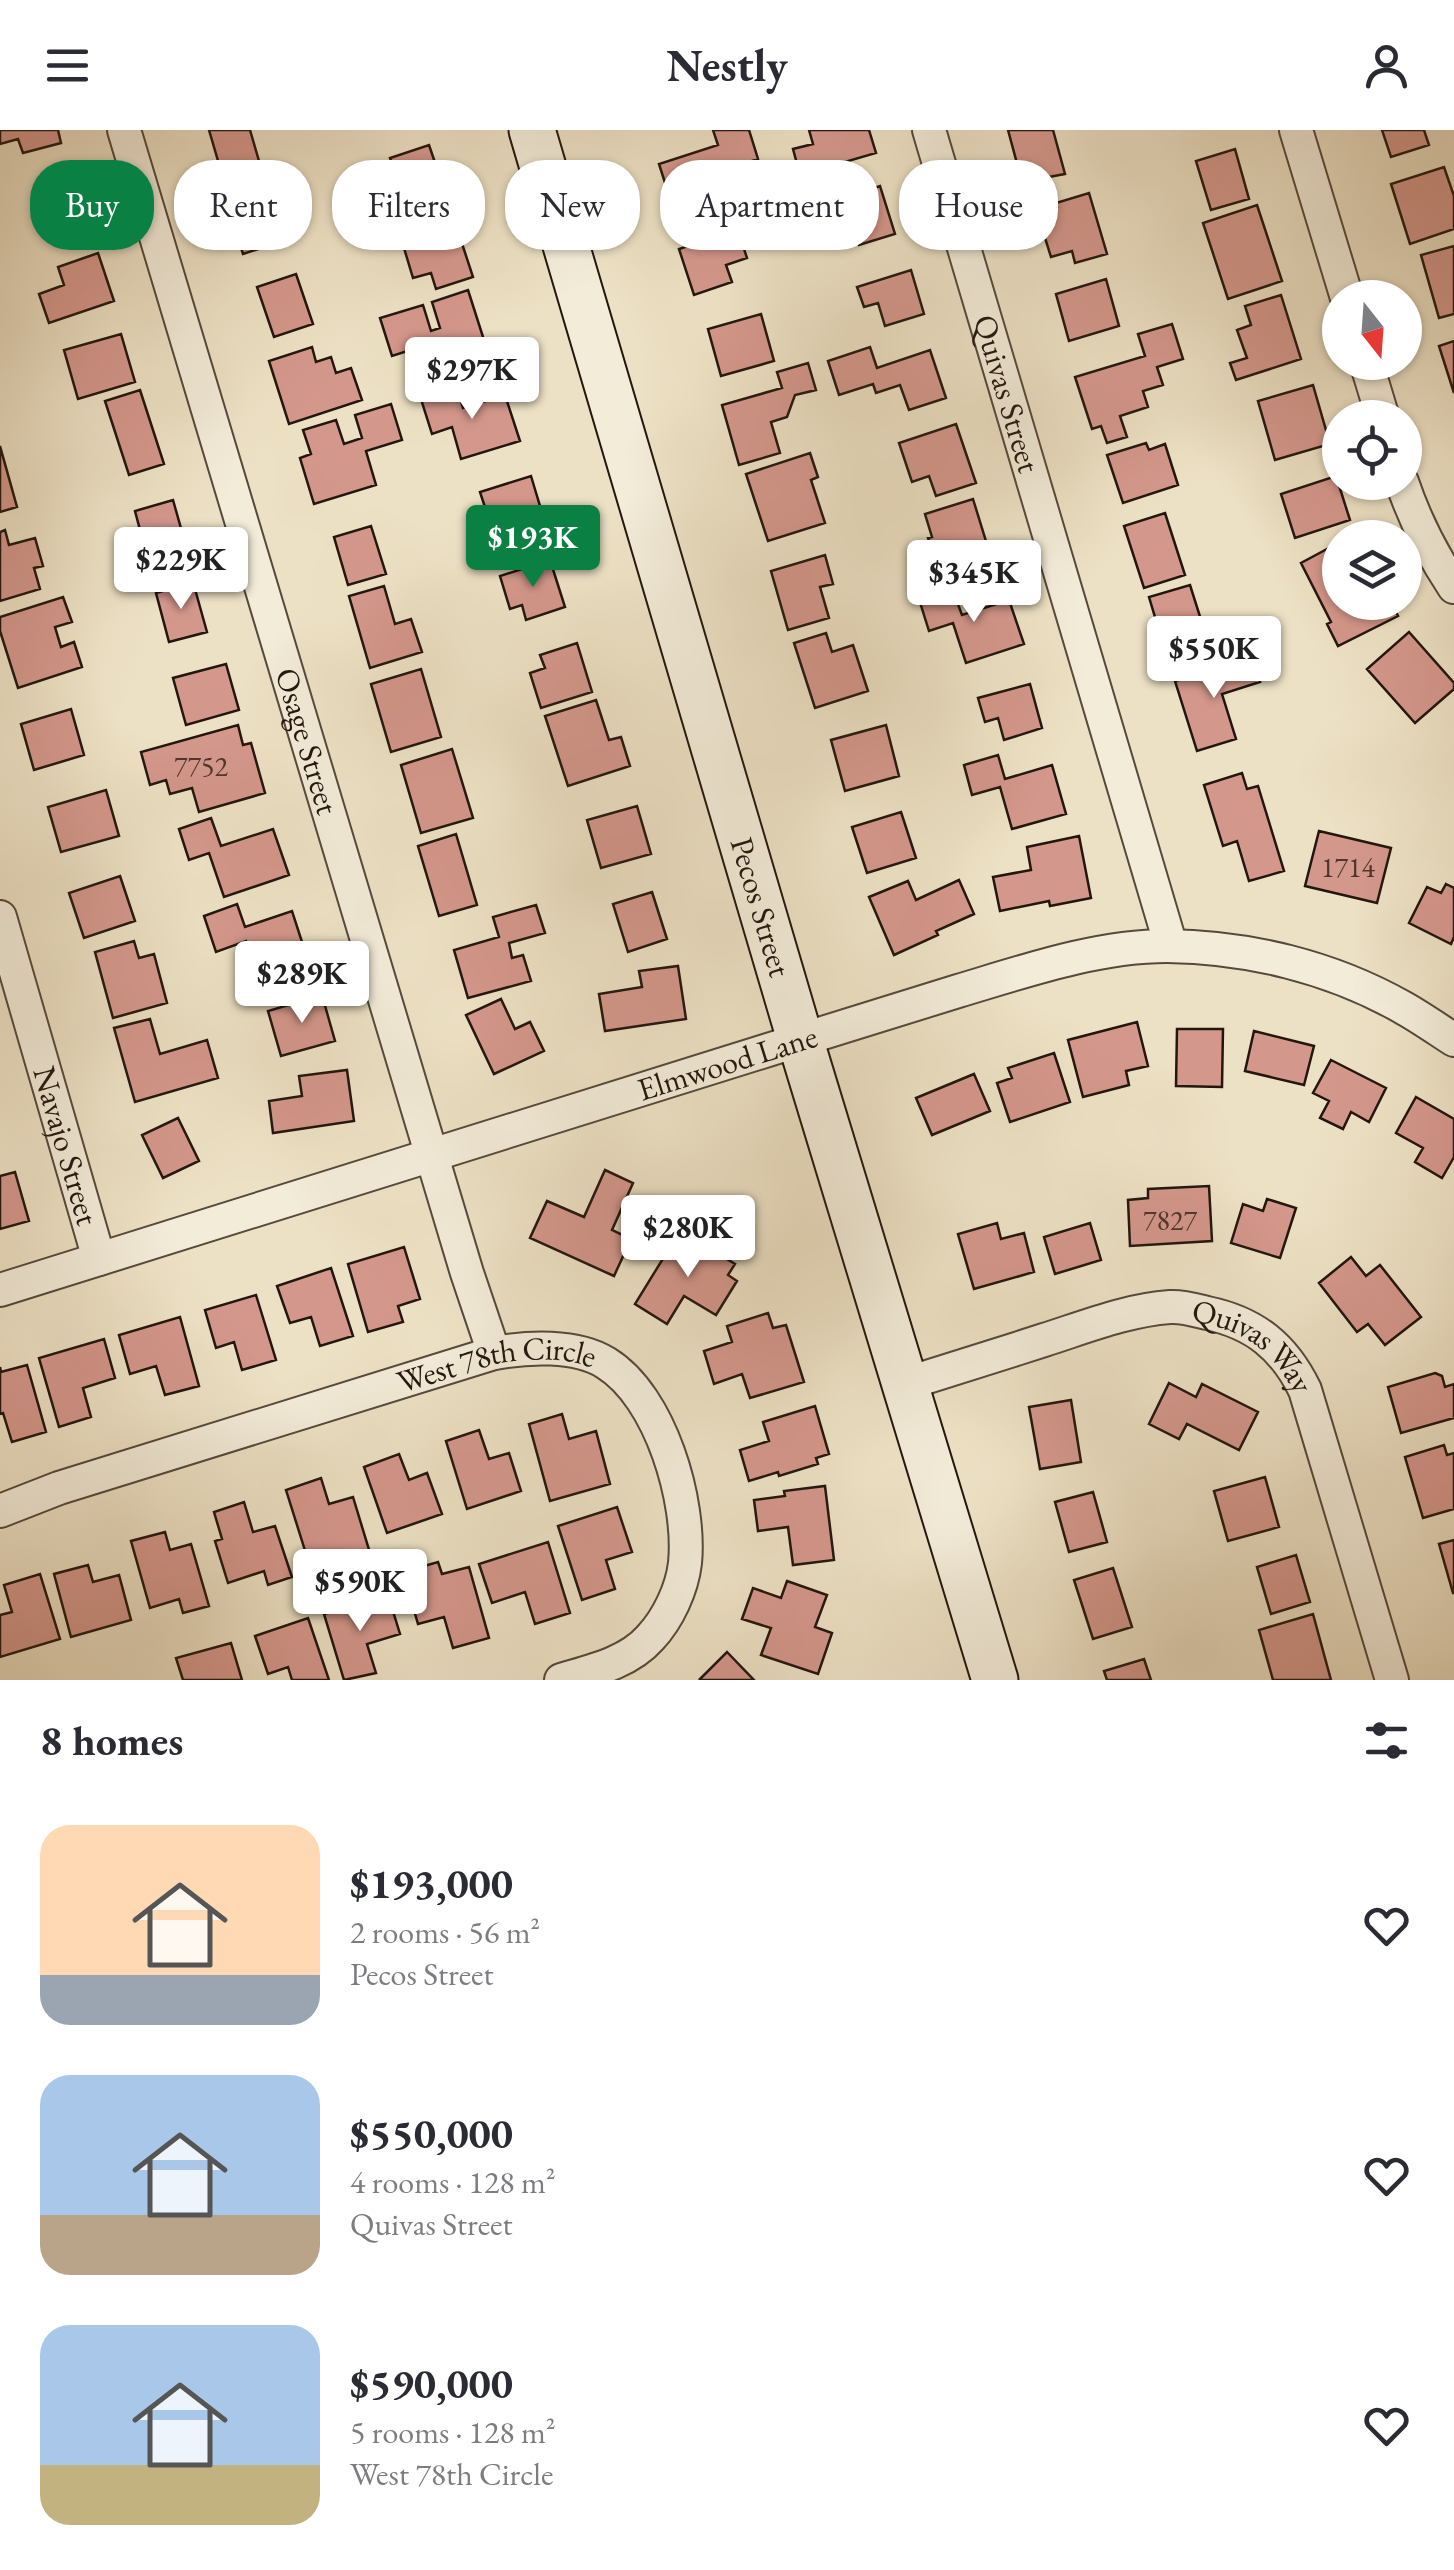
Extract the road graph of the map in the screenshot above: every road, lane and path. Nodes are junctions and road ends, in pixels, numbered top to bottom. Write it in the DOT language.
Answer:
graph roads {
  1 [pos="124,130"];
  2 [pos="532,130"];
  3 [pos="929,130"];
  4 [pos="1296,130"];
  5 [pos="1341,280"];
  6 [pos="1408,500"];
  7 [pos="1454,587"];
  8 [pos="0,917"];
  9 [pos="1171,946"];
  10 [pos="800,1040"];
  11 [pos="1454,1040"];
  12 [pos="432,1155"];
  13 [pos="100,1259"];
  14 [pos="0,1290"];
  15 [pos="494,1353"];
  16 [pos="906,1384"];
  17 [pos="0,1512"];
  18 [pos="560,1680"];
  19 [pos="996,1680"];
  20 [pos="1392,1680"];
  1 -- 12 [label="street, Osage Street"];
  2 -- 10 [label="main road, Pecos Street"];
  3 -- 9 [label="street, Quivas Street"];
  4 -- 5 [label="street"];
  6 -- 7 [label="street"];
  8 -- 13 [label="street, Navajo Street"];
  9 -- 10 [label="street, Elmwood Lane"];
  9 -- 11 [label="street, Elmwood Lane"];
  10 -- 12 [label="street, Elmwood Lane"];
  10 -- 16 [label="main road, Pecos Street"];
  12 -- 13 [label="street, Elmwood Lane"];
  12 -- 15 [label="street, Osage Street"];
  13 -- 14 [label="street, Elmwood Lane"];
  15 -- 17 [label="street, West 78th Circle"];
  15 -- 18 [label="street, West 78th Circle"];
  16 -- 19 [label="main road, Pecos Street"];
  16 -- 20 [label="street, Quivas Way"];
}
